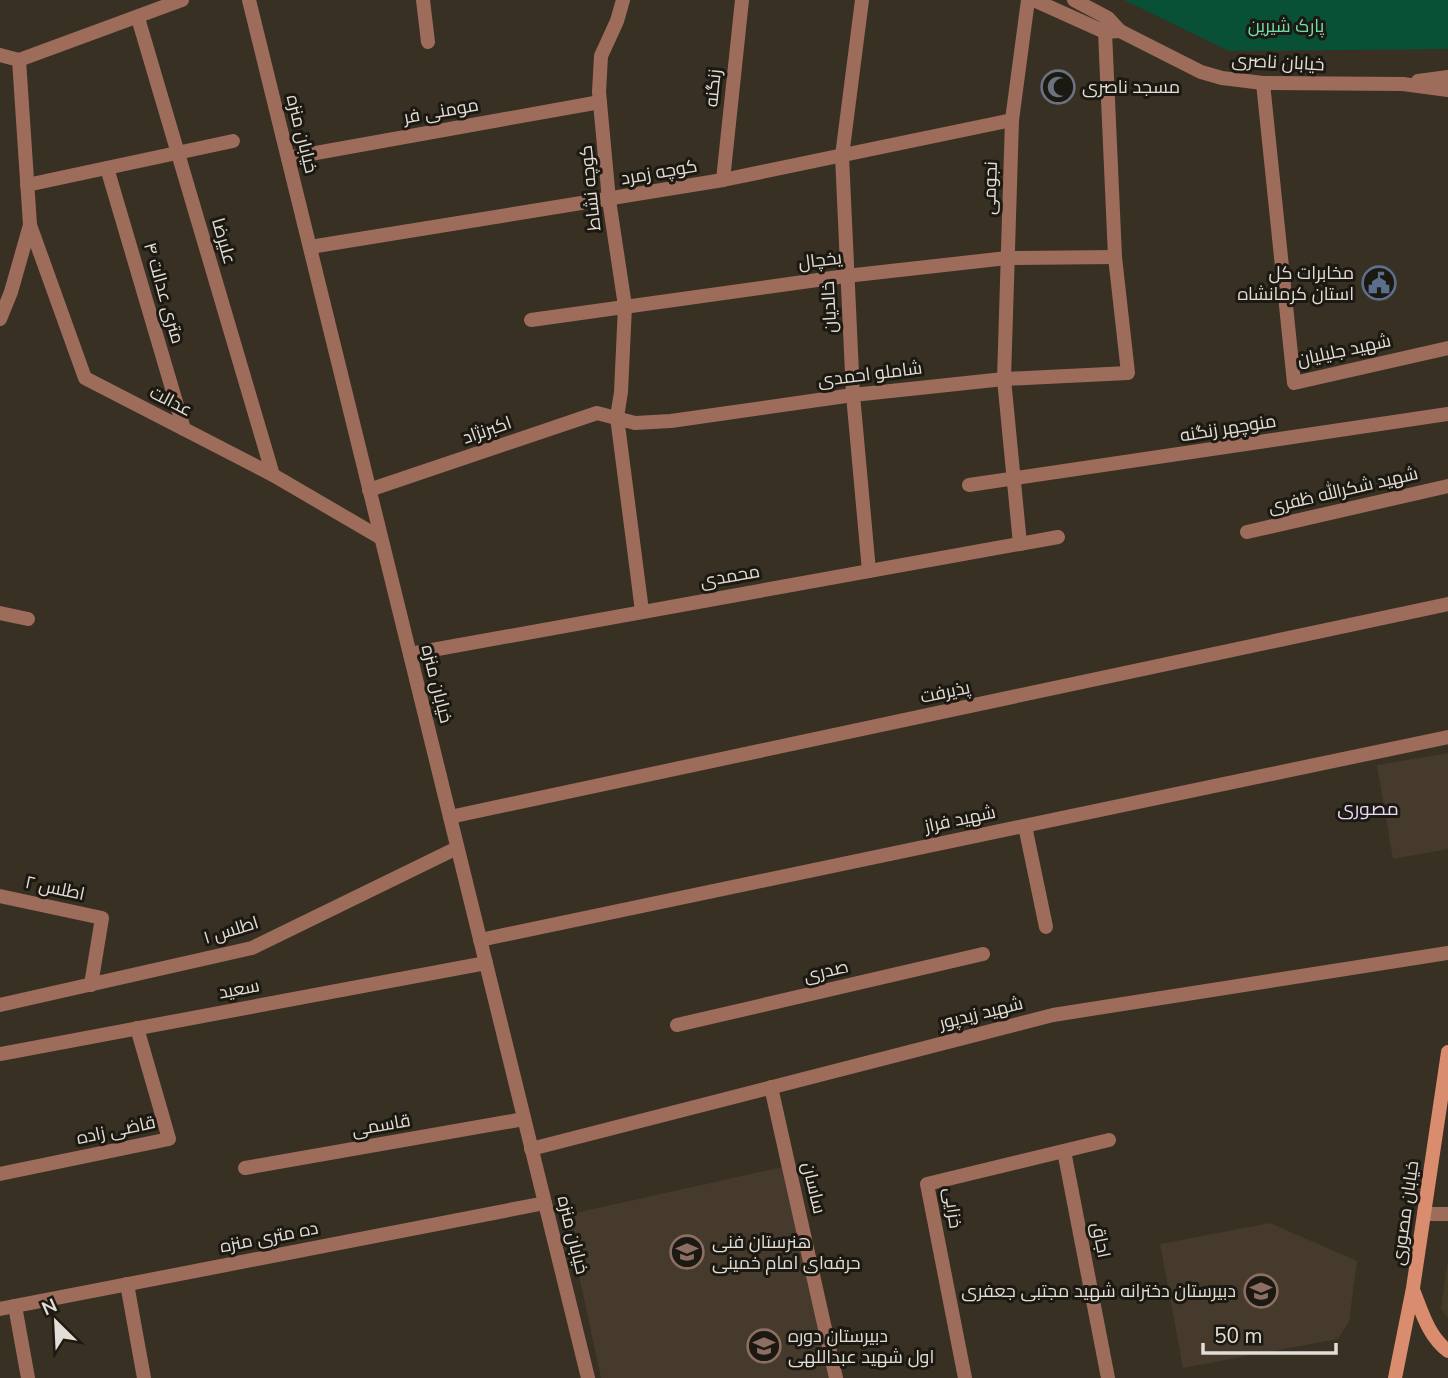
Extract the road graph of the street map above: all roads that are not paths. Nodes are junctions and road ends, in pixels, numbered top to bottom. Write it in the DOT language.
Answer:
graph roads {
  1 [pos="182,0"];
  2 [pos="249,0"];
  3 [pos="423,0"];
  4 [pos="622,0"];
  5 [pos="742,0"];
  6 [pos="862,0"];
  7 [pos="1028,0"];
  8 [pos="1034,0"];
  9 [pos="1074,0"];
  10 [pos="138,18"];
  11 [pos="1108,18"];
  12 [pos="1120,32"];
  13 [pos="1105,33"];
  14 [pos="428,42"];
  15 [pos="0,55"];
  16 [pos="19,60"];
  17 [pos="1448,77"];
  18 [pos="1262,83"];
  19 [pos="1403,84"];
  20 [pos="1448,90"];
  21 [pos="600,102"];
  22 [pos="1012,120"];
  23 [pos="233,141"];
  24 [pos="178,154"];
  25 [pos="842,156"];
  26 [pos="288,158"];
  27 [pos="107,168"];
  28 [pos="723,180"];
  29 [pos="27,185"];
  30 [pos="609,200"];
  31 [pos="30,225"];
  32 [pos="310,247"];
  33 [pos="1115,257"];
  34 [pos="1007,258"];
  35 [pos="846,276"];
  36 [pos="625,306"];
  37 [pos="0,319"];
  38 [pos="531,320"];
  39 [pos="1448,348"];
  40 [pos="1004,379"];
  41 [pos="853,395"];
  42 [pos="1448,414"];
  43 [pos="617,417"];
  44 [pos="184,429"];
  45 [pos="273,475"];
  46 [pos="1014,479"];
  47 [pos="969,485"];
  48 [pos="1448,486"];
  49 [pos="369,490"];
  50 [pos="1247,532"];
  51 [pos="1058,537"];
  52 [pos="381,538"];
  53 [pos="1020,544"];
  54 [pos="869,571"];
  55 [pos="1448,604"];
  56 [pos="642,611"];
  57 [pos="0,613"];
  58 [pos="28,619"];
  59 [pos="410,654"];
  60 [pos="1448,737"];
  61 [pos="450,817"];
  62 [pos="1025,825"];
  63 [pos="457,848"];
  64 [pos="0,896"];
  65 [pos="1046,927"];
  66 [pos="480,940"];
  67 [pos="1448,953"];
  68 [pos="983,954"];
  69 [pos="486,963"];
  70 [pos="91,985"];
  71 [pos="0,1005"];
  72 [pos="677,1025"];
  73 [pos="137,1028"];
  74 [pos="1448,1052"];
  75 [pos="0,1054"];
  76 [pos="772,1087"];
  77 [pos="524,1119"];
  78 [pos="1109,1140"];
  79 [pos="531,1149"];
  80 [pos="1064,1151"];
  81 [pos="245,1168"];
  82 [pos="0,1174"];
  83 [pos="545,1203"];
  84 [pos="1424,1214"];
  85 [pos="1448,1214"];
  86 [pos="127,1284"];
  87 [pos="1413,1288"];
  88 [pos="7,1307"];
  89 [pos="1448,1351"];
  90 [pos="28,1378"];
  91 [pos="144,1378"];
  92 [pos="588,1378"];
  93 [pos="836,1378"];
  94 [pos="965,1378"];
  95 [pos="1108,1378"];
  96 [pos="1395,1378"];
  1 -- 10 [label="street"];
  2 -- 26 [label="street, خیابان منزه"];
  3 -- 14 [label="street"];
  4 -- 21 [label="street, کوچه نشاط"];
  5 -- 28 [label="street, زنگنه"];
  6 -- 25 [label="street, خالدیان"];
  7 -- 22 [label="street, نجومی"];
  8 -- 13 [label="street"];
  9 -- 11 [label="street, خیابان ناصری"];
  10 -- 16 [label="street"];
  10 -- 24 [label="street, علیرضا"];
  11 -- 12 [label="street, خیابان ناصری"];
  11 -- 13 [label="street"];
  12 -- 13 [label="street"];
  12 -- 18 [label="street, خیابان ناصری"];
  13 -- 33 [label="street"];
  15 -- 16 [label="street"];
  16 -- 29 [label="street"];
  17 -- 19 [label="street, خیابان ناصری"];
  18 -- 19 [label="street, خیابان ناصری"];
  18 -- 39 [label="street, شهید جلیلیان"];
  19 -- 20 [label="street, خیابان ناصری"];
  21 -- 26 [label="street, مومنی فر"];
  21 -- 30 [label="street, کوچه نشاط"];
  22 -- 25 [label="street, کوچه زمرد"];
  22 -- 34 [label="street, نجومی"];
  23 -- 24 [label="street"];
  24 -- 27 [label="street"];
  24 -- 45 [label="street, علیرضا"];
  25 -- 28 [label="street, کوچه زمرد"];
  25 -- 35 [label="street, خالدیان"];
  26 -- 32 [label="street, خیابان منزه"];
  27 -- 29 [label="street"];
  27 -- 44 [label="street, ۴ متری عدالت"];
  28 -- 30 [label="street, کوچه زمرد"];
  29 -- 31 [label="street"];
  30 -- 32 [label="street, کوچه زمرد"];
  30 -- 36 [label="street, کوچه نشاط"];
  31 -- 37 [label="street"];
  31 -- 44 [label="street, عدالت"];
  32 -- 49 [label="street, خیابان منزه"];
  33 -- 34 [label="street, یخچال"];
  33 -- 40 [label="street, شاملو احمدی"];
  34 -- 35 [label="street, یخچال"];
  34 -- 40 [label="street, نجومی"];
  35 -- 36 [label="street, یخچال"];
  35 -- 41 [label="street, خالدیان"];
  36 -- 38 [label="street, یخچال"];
  36 -- 43 [label="street, کوچه نشاط"];
  40 -- 41 [label="street, شاملو احمدی"];
  40 -- 46 [label="street, نجومی"];
  41 -- 43 [label="street, شاملو احمدی"];
  41 -- 54 [label="street, خالدیان"];
  42 -- 46 [label="street, منوچهر زنگنه"];
  43 -- 49 [label="street, اکبرنژاد"];
  43 -- 56 [label="street, کوچه نشاط"];
  44 -- 45 [label="street, عدالت"];
  45 -- 52 [label="street, عدالت"];
  46 -- 47 [label="street, منوچهر زنگنه"];
  46 -- 53 [label="street, نجومی"];
  48 -- 50 [label="street, شهید شکرالله ظفری"];
  49 -- 52 [label="street, خیابان منزه"];
  51 -- 53 [label="street, محمدی"];
  52 -- 59 [label="street, خیابان منزه"];
  53 -- 54 [label="street, محمدی"];
  54 -- 56 [label="street, محمدی"];
  55 -- 61 [label="street, پذیرفت"];
  56 -- 59 [label="street, محمدی"];
  57 -- 58 [label="street"];
  59 -- 61 [label="street, خیابان منزه"];
  60 -- 62 [label="street, شهید فراز"];
  61 -- 63 [label="street, خیابان منزه"];
  62 -- 65 [label="street"];
  62 -- 66 [label="street, شهید فراز"];
  63 -- 66 [label="street, خیابان منزه"];
  63 -- 70 [label="street, اطلس ۱"];
  64 -- 70 [label="street, اطلس ۲"];
  66 -- 69 [label="street, خیابان منزه"];
  67 -- 76 [label="street, شهید زیدپور"];
  68 -- 72 [label="street, صدری"];
  69 -- 73 [label="street, سعید"];
  69 -- 77 [label="street, خیابان منزه"];
  70 -- 71 [label="street, اطلس ۱"];
  73 -- 75 [label="street, سعید"];
  73 -- 82 [label="street, قاضی زاده"];
  74 -- 84 [label="main road, خیابان مصوری"];
  76 -- 79 [label="street, شهید زیدپور"];
  76 -- 93 [label="street, ساسان"];
  77 -- 79 [label="street, خیابان منزه"];
  77 -- 81 [label="street, قاسمی"];
  78 -- 80 [label="street, خزایی"];
  79 -- 83 [label="street, خیابان منزه"];
  80 -- 94 [label="street, خزایی"];
  80 -- 95 [label="street, اجاق"];
  83 -- 86 [label="street, ده متری منزه"];
  83 -- 92 [label="street, خیابان منزه"];
  84 -- 85 [label="street"];
  84 -- 87 [label="main road, خیابان مصوری"];
  86 -- 88 [label="street, ده متری منزه"];
  86 -- 91 [label="street"];
  87 -- 89 [label="main road"];
  87 -- 96 [label="main road, خیابان مصوری"];
  88 -- 90 [label="street"];
}
